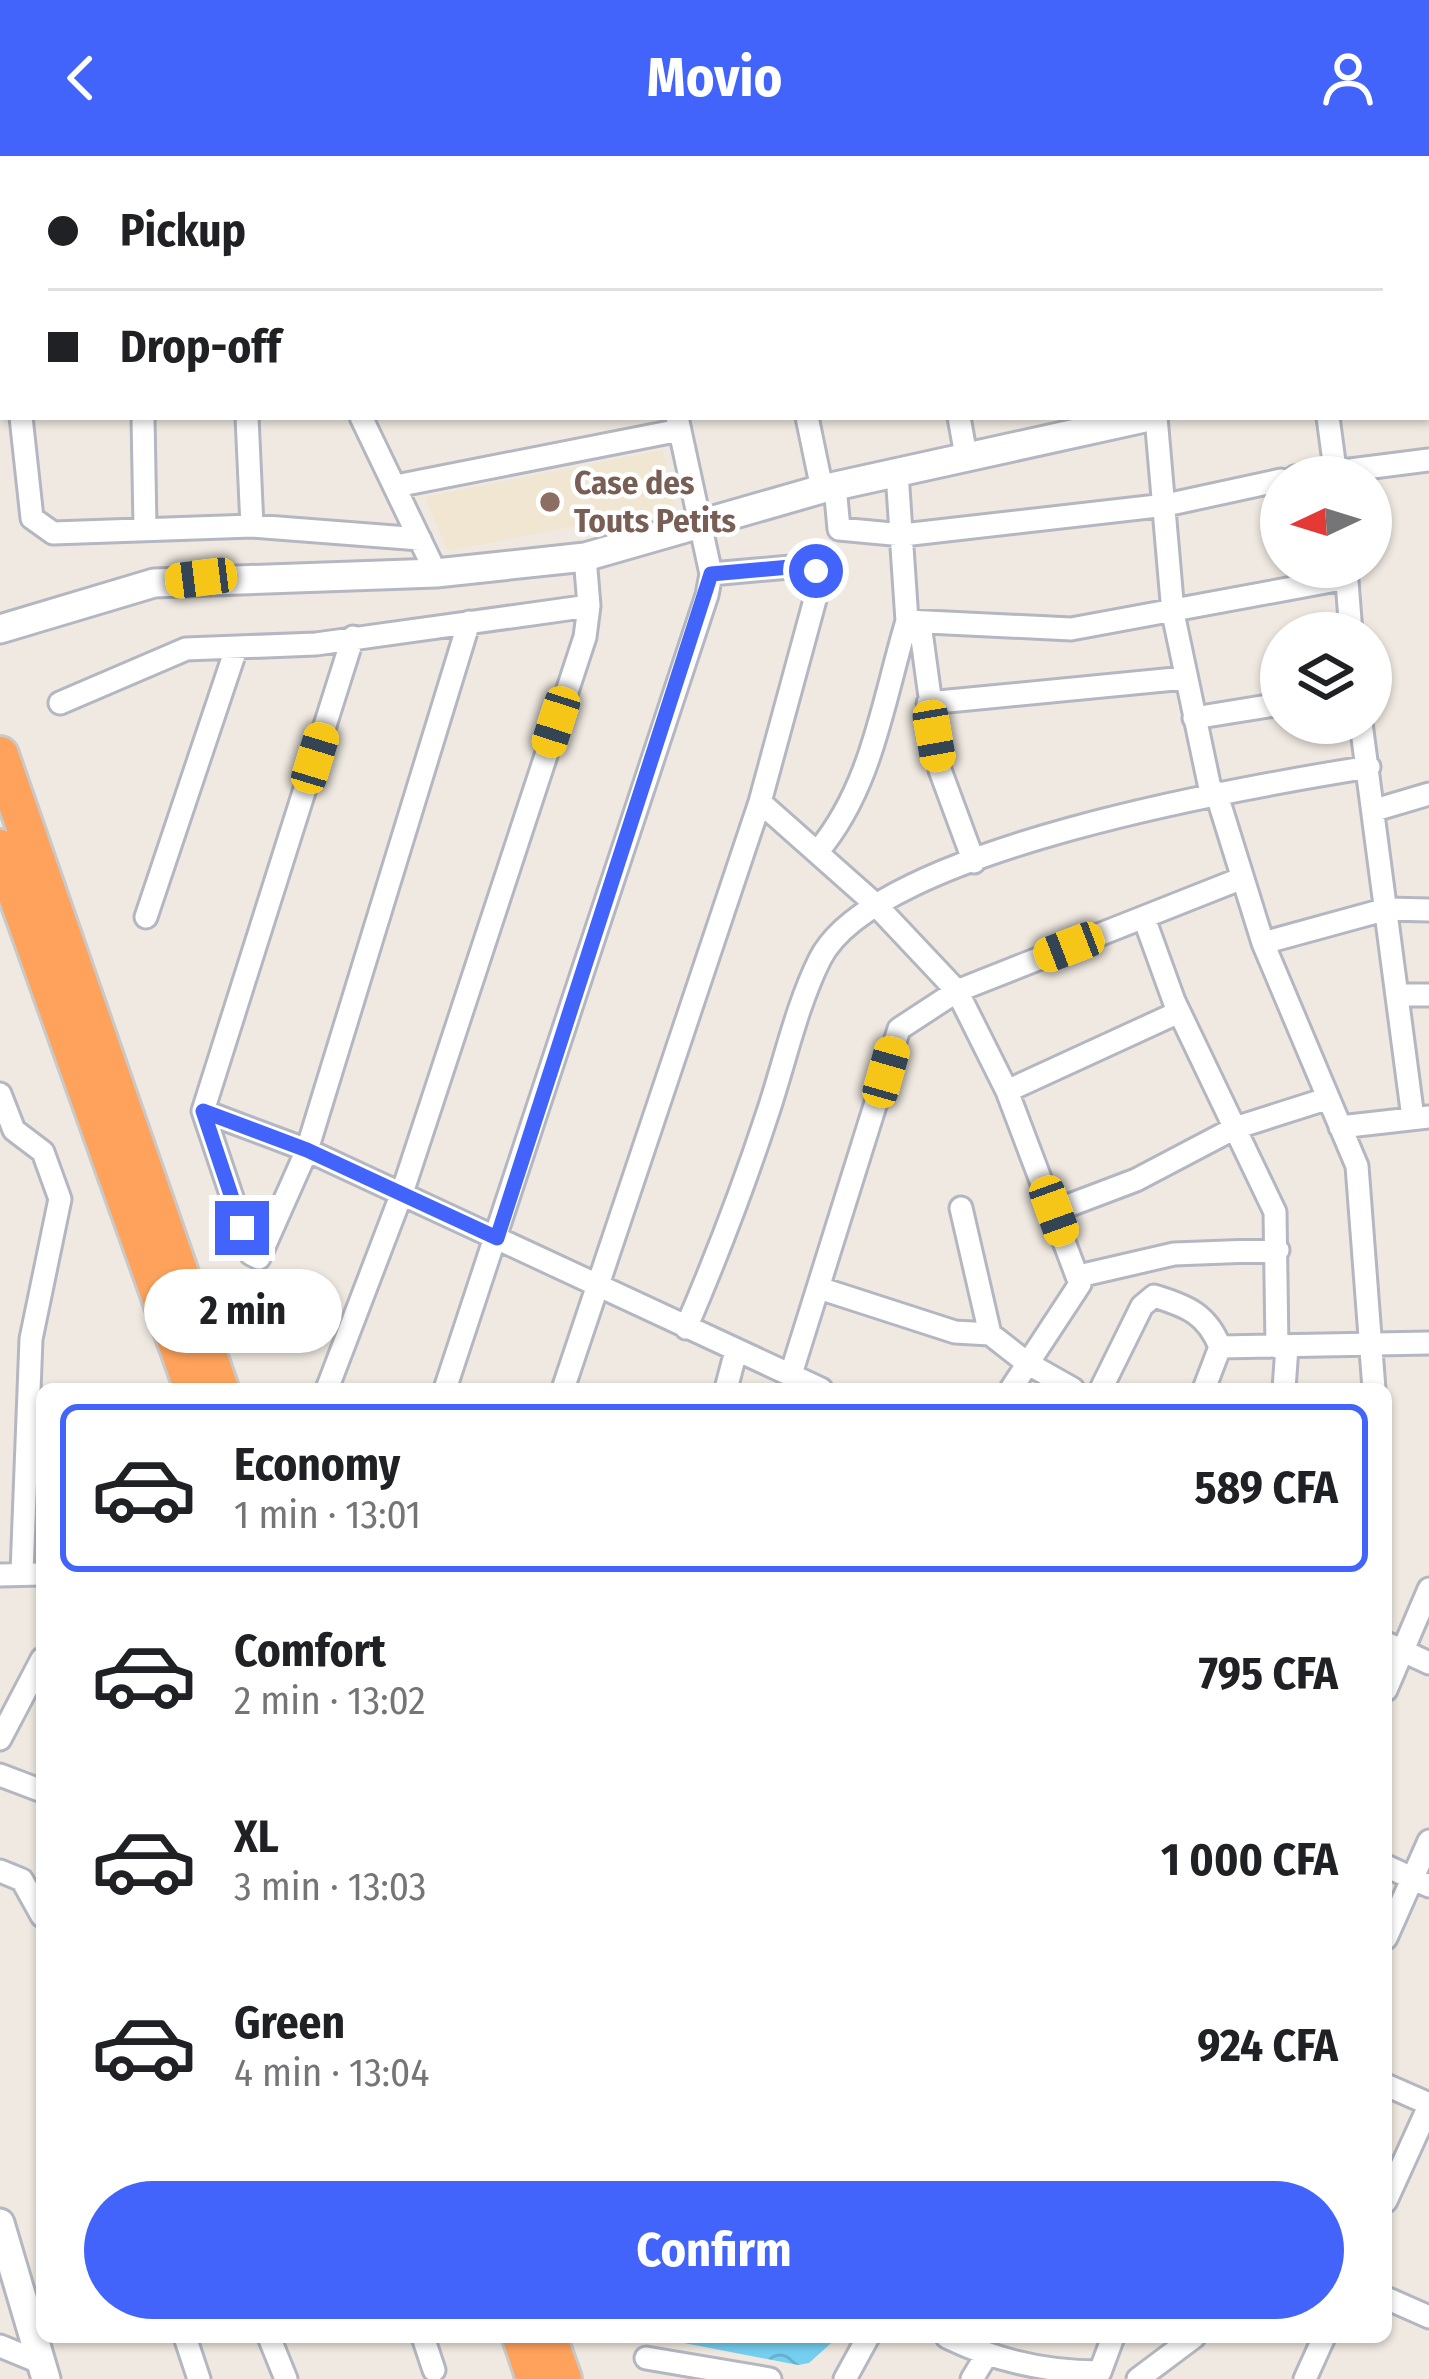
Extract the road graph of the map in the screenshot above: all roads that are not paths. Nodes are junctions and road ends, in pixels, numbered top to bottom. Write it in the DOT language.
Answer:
graph roads {
  1 [pos="21,420"];
  2 [pos="143,420"];
  3 [pos="247,420"];
  4 [pos="363,420"];
  5 [pos="808,420"];
  6 [pos="959,420"];
  7 [pos="1153,420"];
  8 [pos="1328,420"];
  9 [pos="1109,421"];
  10 [pos="679,423"];
  11 [pos="966,456"];
  12 [pos="1334,456"];
  13 [pos="1429,460"];
  14 [pos="1392,465"];
  15 [pos="897,473"];
  16 [pos="1260,485"];
  17 [pos="396,486"];
  18 [pos="829,488"];
  19 [pos="1166,505"];
  20 [pos="252,526"];
  21 [pos="145,527"];
  22 [pos="699,527"];
  23 [pos="903,535"];
  24 [pos="420,539"];
  25 [pos="585,557"];
  26 [pos="436,573"];
  27 [pos="711,574"];
  28 [pos="1283,588"];
  29 [pos="590,606"];
  30 [pos="1173,614"];
  31 [pos="469,622"];
  32 [pos="913,623"];
  33 [pos="0,629"];
  34 [pos="353,637"];
  35 [pos="236,649"];
  36 [pos="1186,678"];
  37 [pos="928,703"];
  38 [pos="60,704"];
  39 [pos="1260,707"];
  40 [pos="1194,718"];
  41 [pos="1365,744"];
  42 [pos="0,755"];
  43 [pos="1369,766"];
  44 [pos="1214,793"];
  45 [pos="1429,794"];
  46 [pos="760,802"];
  47 [pos="1375,810"];
  48 [pos="0,848"];
  49 [pos="818,851"];
  50 [pos="974,862"];
  51 [pos="1240,879"];
  52 [pos="875,904"];
  53 [pos="1388,909"];
  54 [pos="1429,910"];
  55 [pos="146,917"];
  56 [pos="1144,918"];
  57 [pos="1263,943"];
  58 [pos="957,991"];
  59 [pos="1398,995"];
  60 [pos="1429,995"];
  61 [pos="1179,1012"];
  62 [pos="1007,1091"];
  63 [pos="0,1094"];
  64 [pos="1326,1100"];
  65 [pos="203,1111"];
  66 [pos="1421,1118"];
  67 [pos="1340,1126"];
  68 [pos="1235,1128"];
  69 [pos="307,1150"];
  70 [pos="402,1193"];
  71 [pos="961,1208"];
  72 [pos="1054,1211"];
  73 [pos="497,1238"];
  74 [pos="1278,1250"];
  75 [pos="1079,1276"];
  76 [pos="596,1287"];
  77 [pos="822,1289"];
  78 [pos="686,1328"];
  79 [pos="990,1334"];
  80 [pos="1373,1343"];
  81 [pos="1429,1343"];
  82 [pos="1220,1347"];
  83 [pos="1282,1347"];
  84 [pos="736,1351"];
  85 [pos="1027,1363"];
  86 [pos="791,1375"];
  87 [pos="191,1383"];
  88 [pos="218,1383"];
  89 [pos="329,1383"];
  90 [pos="447,1383"];
  91 [pos="565,1383"];
  92 [pos="728,1383"];
  93 [pos="808,1383"];
  94 [pos="1014,1383"];
  95 [pos="1062,1383"];
  96 [pos="1104,1383"];
  97 [pos="1206,1383"];
  98 [pos="1284,1383"];
  99 [pos="1374,1383"];
  100 [pos="35,1424"];
  101 [pos="21,1574"];
  102 [pos="1429,1589"];
  103 [pos="1395,1647"];
  104 [pos="1429,1663"];
  105 [pos="36,1670"];
  106 [pos="0,1739"];
  107 [pos="0,1774"];
  108 [pos="36,1789"];
  109 [pos="1429,1841"];
  110 [pos="1392,1869"];
  111 [pos="0,1871"];
  112 [pos="36,1879"];
  113 [pos="1421,1882"];
  114 [pos="1392,1928"];
  115 [pos="1392,2088"];
  116 [pos="1429,2105"];
  117 [pos="1392,2188"];
  118 [pos="0,2223"];
  119 [pos="1392,2301"];
  120 [pos="36,2308"];
  121 [pos="1429,2317"];
  122 [pos="187,2343"];
  123 [pos="271,2343"];
  124 [pos="425,2343"];
  125 [pos="523,2343"];
  126 [pos="550,2343"];
  127 [pos="865,2343"];
  128 [pos="959,2343"];
  129 [pos="1112,2343"];
  130 [pos="1186,2343"];
  131 [pos="1321,2343"];
  132 [pos="0,2346"];
  133 [pos="986,2356"];
  134 [pos="646,2358"];
  135 [pos="37,2370"];
  136 [pos="434,2370"];
  137 [pos="718,2375"];
  138 [pos="1104,2375"];
  139 [pos="199,2379"];
  140 [pos="286,2379"];
  141 [pos="536,2379"];
  142 [pos="563,2379"];
  143 [pos="770,2379"];
  144 [pos="845,2379"];
  145 [pos="972,2379"];
  146 [pos="1138,2379"];
  147 [pos="1305,2379"];
  1 -- 21 [label="street"];
  2 -- 21 [label="street"];
  3 -- 20 [label="street"];
  4 -- 17 [label="street"];
  5 -- 18 [label="street"];
  6 -- 11 [label="street"];
  7 -- 19 [label="street"];
  8 -- 12 [label="street"];
  9 -- 11 [label="street"];
  10 -- 17 [label="street"];
  10 -- 22 [label="street"];
  11 -- 15 [label="street"];
  13 -- 14 [label="street"];
  15 -- 18 [label="street"];
  15 -- 23 [label="street"];
  16 -- 19 [label="street"];
  17 -- 24 [label="street"];
  18 -- 22 [label="street"];
  18 -- 23 [label="street"];
  19 -- 23 [label="street"];
  19 -- 30 [label="street"];
  20 -- 21 [label="street"];
  20 -- 24 [label="street"];
  22 -- 25 [label="street"];
  22 -- 27 [label="street"];
  23 -- 32 [label="street"];
  24 -- 26 [label="street"];
  25 -- 26 [label="street"];
  25 -- 29 [label="street"];
  26 -- 33 [label="street"];
  27 -- 46 [label="street"];
  27 -- 73 [label="street"];
  28 -- 30 [label="street"];
  29 -- 31 [label="street"];
  29 -- 70 [label="street"];
  30 -- 32 [label="street"];
  30 -- 36 [label="street"];
  31 -- 34 [label="street"];
  31 -- 69 [label="street"];
  32 -- 37 [label="street"];
  32 -- 49 [label="street"];
  34 -- 35 [label="street"];
  34 -- 65 [label="street"];
  35 -- 38 [label="street"];
  35 -- 55 [label="street"];
  36 -- 37 [label="street"];
  36 -- 40 [label="street"];
  37 -- 50 [label="street"];
  39 -- 40 [label="street"];
  40 -- 44 [label="street"];
  41 -- 43 [label="street"];
  42 -- 88 [label="highway"];
  43 -- 44 [label="street"];
  43 -- 47 [label="street"];
  44 -- 50 [label="street"];
  44 -- 51 [label="street"];
  45 -- 47 [label="street"];
  46 -- 49 [label="street"];
  46 -- 76 [label="street"];
  47 -- 53 [label="street"];
  48 -- 87 [label="highway"];
  49 -- 52 [label="street"];
  50 -- 52 [label="street"];
  51 -- 56 [label="street"];
  51 -- 57 [label="street"];
  52 -- 58 [label="street"];
  52 -- 78 [label="street"];
  53 -- 54 [label="street"];
  53 -- 57 [label="street"];
  53 -- 59 [label="street"];
  56 -- 58 [label="street"];
  56 -- 61 [label="street"];
  57 -- 64 [label="street"];
  58 -- 62 [label="street"];
  58 -- 77 [label="street"];
  59 -- 60 [label="street"];
  59 -- 66 [label="street"];
  61 -- 62 [label="street"];
  61 -- 68 [label="street"];
  62 -- 72 [label="street"];
  63 -- 100 [label="street"];
  64 -- 67 [label="street"];
  64 -- 68 [label="street"];
  65 -- 69 [label="street"];
  65 -- 69 [label="street"];
  66 -- 67 [label="street"];
  67 -- 80 [label="street"];
  68 -- 72 [label="street"];
  68 -- 74 [label="street"];
  69 -- 70 [label="street"];
  70 -- 73 [label="street"];
  70 -- 89 [label="street"];
  71 -- 79 [label="street"];
  72 -- 75 [label="street"];
  73 -- 76 [label="street"];
  73 -- 90 [label="street"];
  74 -- 75 [label="street"];
  74 -- 83 [label="street"];
  75 -- 85 [label="street"];
  76 -- 78 [label="street"];
  76 -- 91 [label="street"];
  77 -- 79 [label="street"];
  77 -- 86 [label="street"];
  78 -- 84 [label="street"];
  79 -- 85 [label="street"];
  80 -- 81 [label="street"];
  80 -- 83 [label="street"];
  80 -- 99 [label="street"];
  82 -- 83 [label="street"];
  82 -- 96 [label="street"];
  82 -- 97 [label="street"];
  83 -- 98 [label="street"];
  84 -- 86 [label="street"];
  84 -- 92 [label="street"];
  85 -- 94 [label="street"];
  85 -- 95 [label="street"];
  86 -- 93 [label="street"];
  100 -- 101 [label="street"];
  102 -- 103 [label="street"];
  103 -- 104 [label="street"];
  105 -- 106 [label="street"];
  107 -- 108 [label="street"];
  109 -- 113 [label="street"];
  110 -- 113 [label="street"];
  111 -- 112 [label="street"];
  113 -- 114 [label="street"];
  115 -- 116 [label="street"];
  116 -- 117 [label="street"];
  118 -- 120 [label="street"];
  119 -- 121 [label="street"];
  122 -- 139 [label="street"];
  123 -- 140 [label="street"];
  124 -- 136 [label="street"];
  125 -- 141 [label="highway"];
  126 -- 142 [label="highway"];
  127 -- 144 [label="street"];
  128 -- 133 [label="street"];
  129 -- 138 [label="street"];
  130 -- 146 [label="street"];
  131 -- 147 [label="street"];
  132 -- 135 [label="street"];
  133 -- 138 [label="street"];
  133 -- 145 [label="street"];
  134 -- 137 [label="street"];
  137 -- 143 [label="street"];
}
